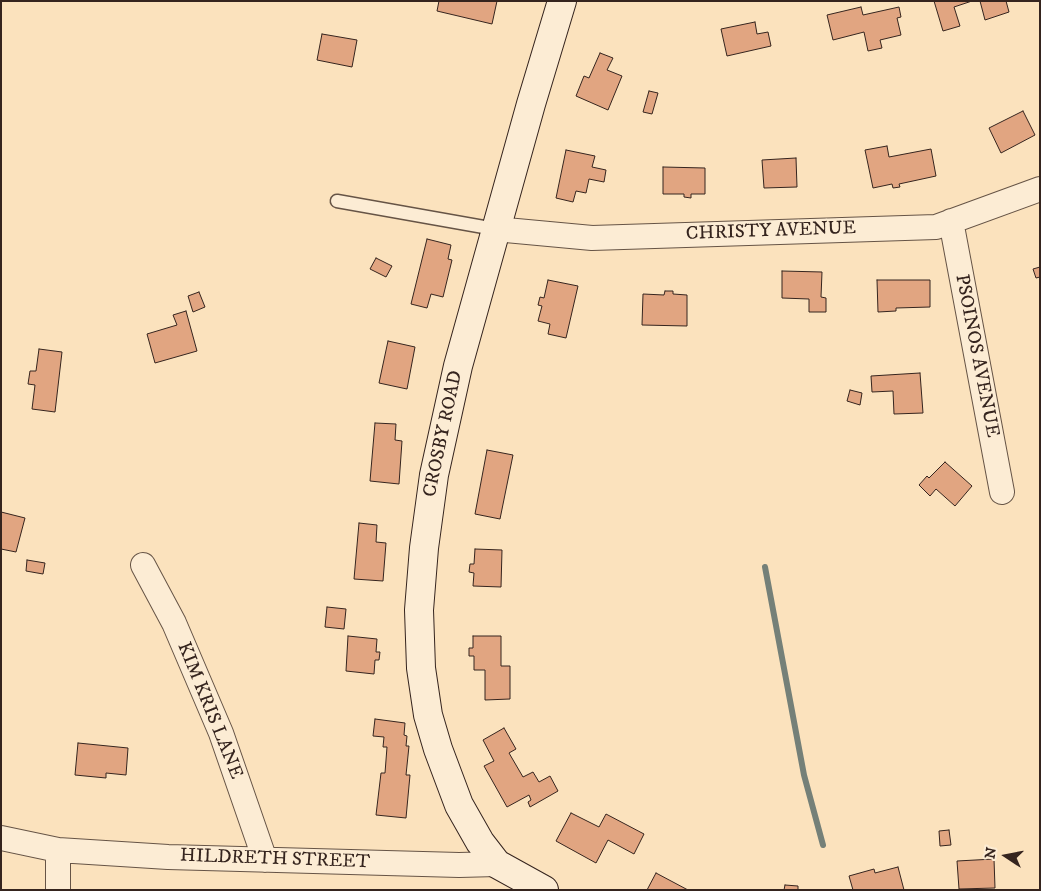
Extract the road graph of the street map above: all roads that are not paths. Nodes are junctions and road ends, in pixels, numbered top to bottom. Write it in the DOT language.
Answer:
graph roads {
  1 [pos="562,1"];
  2 [pos="1040,189"];
  3 [pos="337,201"];
  4 [pos="951,221"];
  5 [pos="495,229"];
  6 [pos="1002,492"];
  7 [pos="143,565"];
  8 [pos="1,838"];
  9 [pos="58,850"];
  10 [pos="265,860"];
  11 [pos="497,864"];
  12 [pos="58,890"];
  13 [pos="544,890"];
  1 -- 5 [label="street, CROSBY ROAD"];
  2 -- 4 [label="street, CHRISTY AVENUE"];
  3 -- 5 [label="lane"];
  4 -- 5 [label="street, CHRISTY AVENUE"];
  4 -- 6 [label="street, PSOINOS AVENUE"];
  5 -- 11 [label="street, CROSBY ROAD"];
  7 -- 10 [label="street, KIM KRIS LANE"];
  8 -- 9 [label="street, HILDRETH STREET"];
  9 -- 10 [label="street, HILDRETH STREET"];
  9 -- 12 [label="street"];
  10 -- 11 [label="street, HILDRETH STREET"];
  11 -- 13 [label="street"];
}
